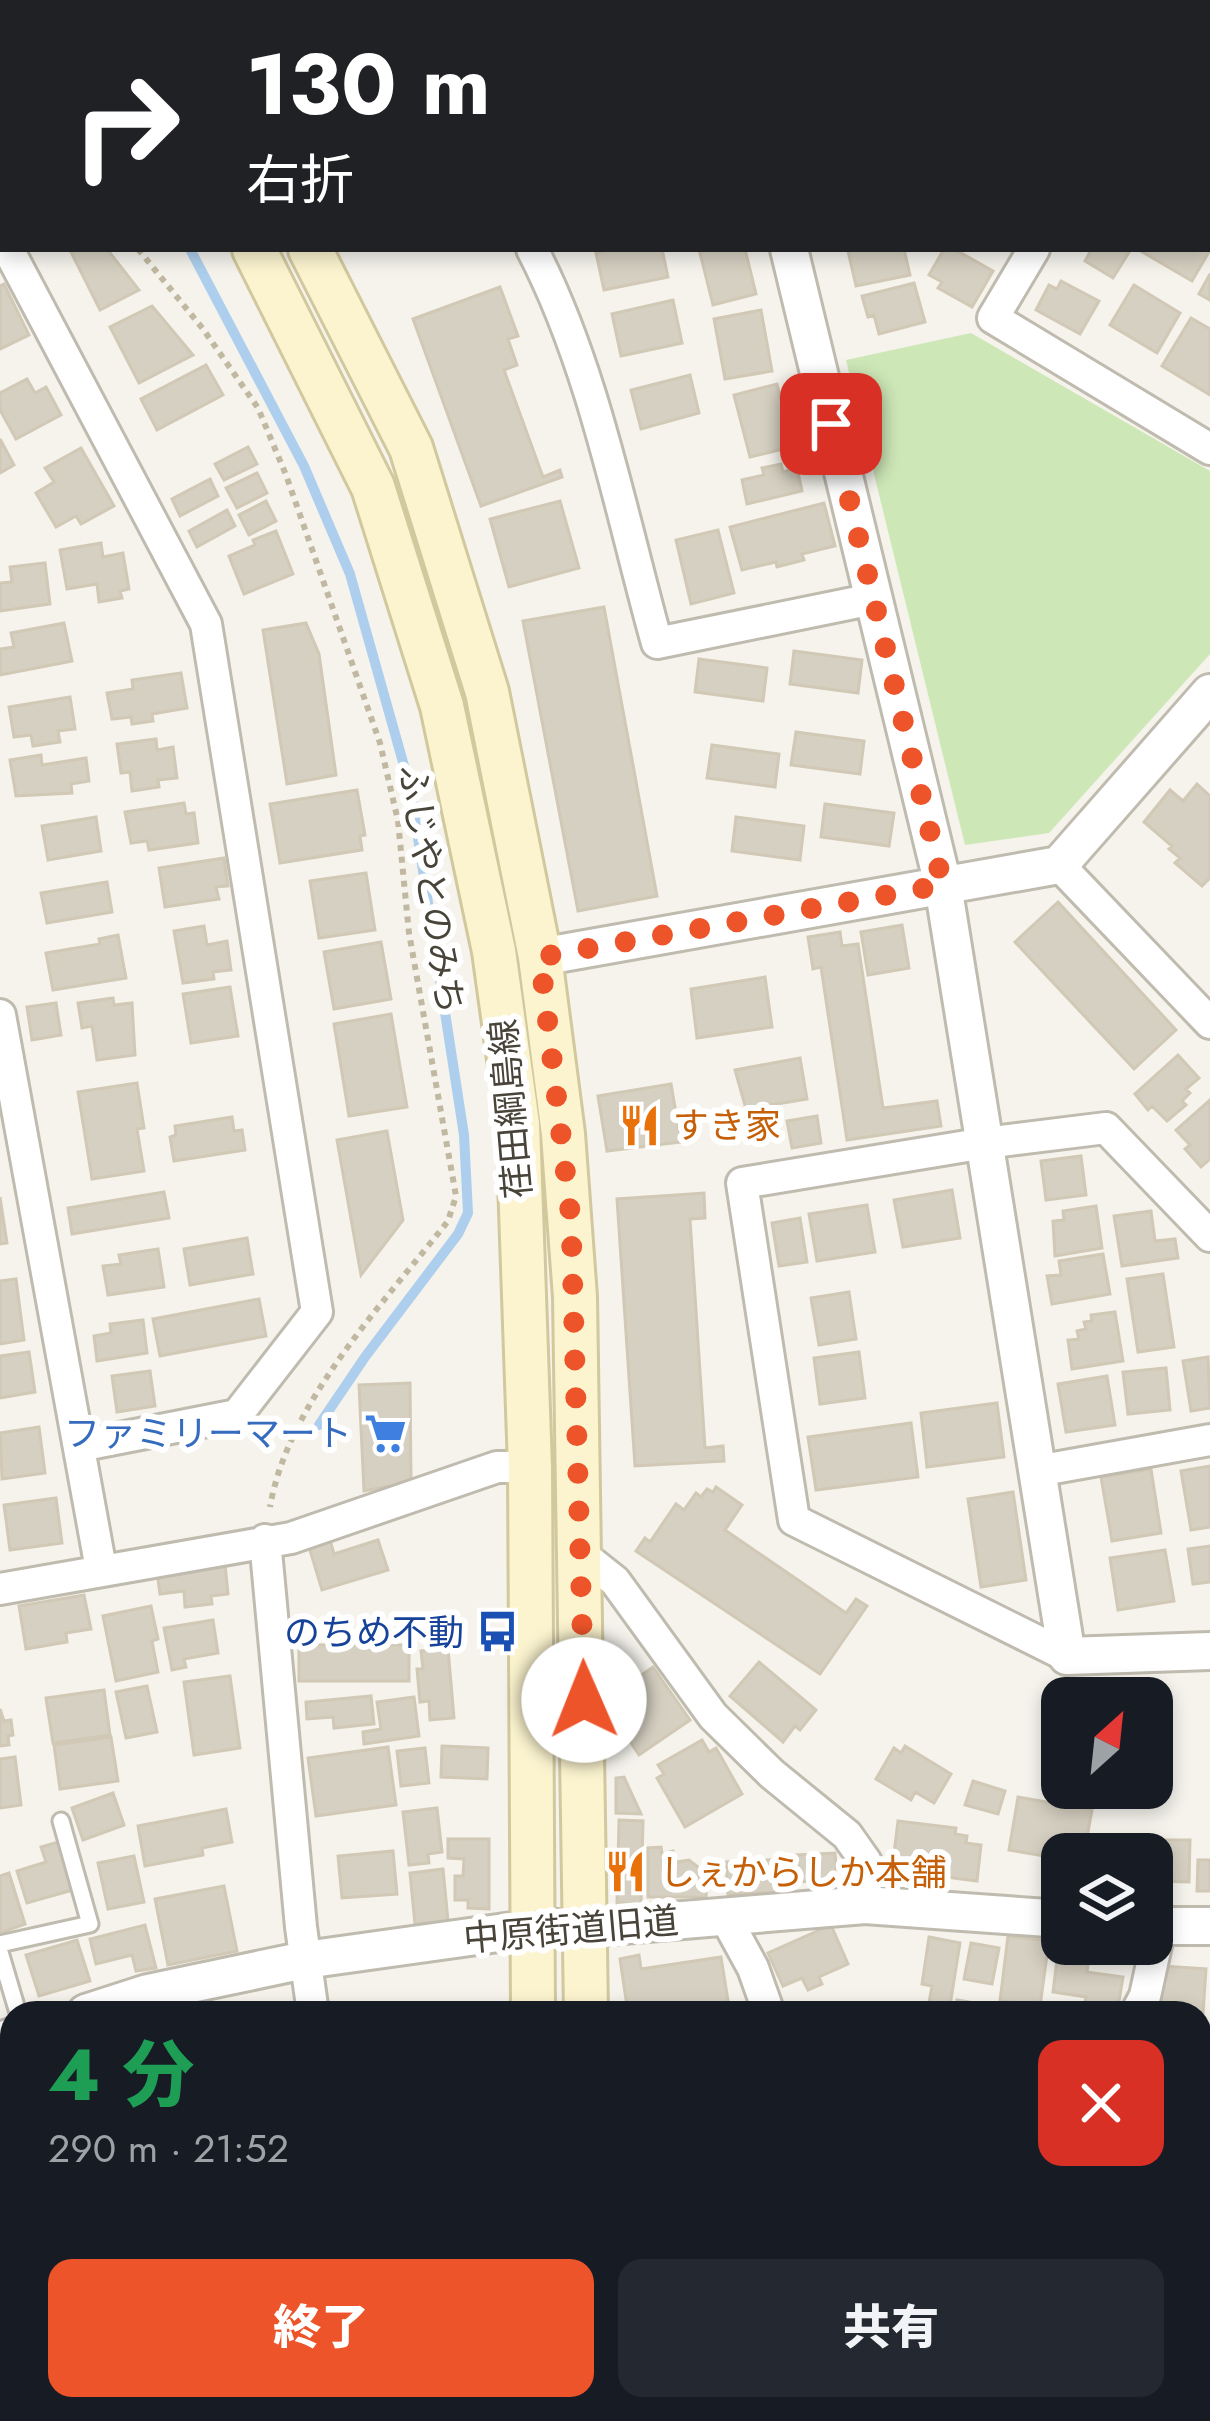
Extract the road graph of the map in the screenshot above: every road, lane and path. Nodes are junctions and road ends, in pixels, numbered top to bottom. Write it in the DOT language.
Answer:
graph roads {
  1 [pos="6,252"];
  2 [pos="140,252"];
  3 [pos="256,252"];
  4 [pos="312,252"];
  5 [pos="534,252"];
  6 [pos="790,252"];
  7 [pos="1032,252"];
  8 [pos="1210,449"];
  9 [pos="873,598"];
  10 [pos="1210,693"];
  11 [pos="1059,865"];
  12 [pos="943,885"];
  13 [pos="540,957"];
  14 [pos="1210,1023"];
  15 [pos="1,1031"];
  16 [pos="986,1143"];
  17 [pos="1210,1235"];
  18 [pos="1210,1440"];
  19 [pos="79,1446"];
  20 [pos="530,1467"];
  21 [pos="1037,1471"];
  22 [pos="265,1540"];
  23 [pos="580,1554"];
  24 [pos="101,1569"];
  25 [pos="0,1589"];
  26 [pos="1210,1651"];
  27 [pos="1067,1655"];
  28 [pos="61,1821"];
  29 [pos="865,1905"];
  30 [pos="724,1915"];
  31 [pos="1041,1918"];
  32 [pos="1173,1926"];
  33 [pos="1210,1926"];
  34 [pos="534,1928"];
  35 [pos="586,1928"];
  36 [pos="0,1948"];
  37 [pos="305,1960"];
  38 [pos="1150,1965"];
  39 [pos="15,2001"];
  40 [pos="123,2001"];
  41 [pos="311,2001"];
  42 [pos="533,2001"];
  43 [pos="586,2001"];
  44 [pos="765,2001"];
  45 [pos="1142,2001"];
  1 -- 19 [label="street"];
  2 -- 22 [label="path, ふじやとのみち"];
  3 -- 20 [label="main road, 荏田綱島線"];
  4 -- 13 [label="main road, 荏田綱島線"];
  5 -- 9 [label="street"];
  6 -- 9 [label="street"];
  7 -- 8 [label="street"];
  9 -- 12 [label="street"];
  10 -- 11 [label="street"];
  11 -- 12 [label="street"];
  11 -- 14 [label="street"];
  12 -- 13 [label="street"];
  12 -- 16 [label="street"];
  13 -- 23 [label="main road, 荏田綱島線"];
  15 -- 19 [label="street"];
  16 -- 17 [label="street"];
  16 -- 21 [label="street"];
  16 -- 27 [label="street"];
  18 -- 21 [label="street"];
  19 -- 24 [label="street"];
  20 -- 22 [label="street"];
  20 -- 34 [label="main road, 荏田綱島線"];
  21 -- 27 [label="street"];
  22 -- 24 [label="street"];
  22 -- 37 [label="street"];
  23 -- 29 [label="street"];
  23 -- 35 [label="main road, 荏田綱島線"];
  24 -- 25 [label="street"];
  26 -- 27 [label="street"];
  28 -- 36 [label="lane"];
  29 -- 30 [label="street, 中原街道旧道"];
  29 -- 31 [label="street, 中原街道旧道"];
  30 -- 35 [label="street, 中原街道旧道"];
  30 -- 44 [label="street"];
  32 -- 33 [label="street"];
  34 -- 35 [label="street, 中原街道旧道"];
  34 -- 37 [label="street, 中原街道旧道"];
  34 -- 42 [label="main road, 荏田綱島線"];
  35 -- 43 [label="main road, 荏田綱島線"];
  36 -- 39 [label="lane"];
  37 -- 40 [label="street, 中原街道旧道"];
  37 -- 41 [label="street"];
  38 -- 45 [label="street"];
}
